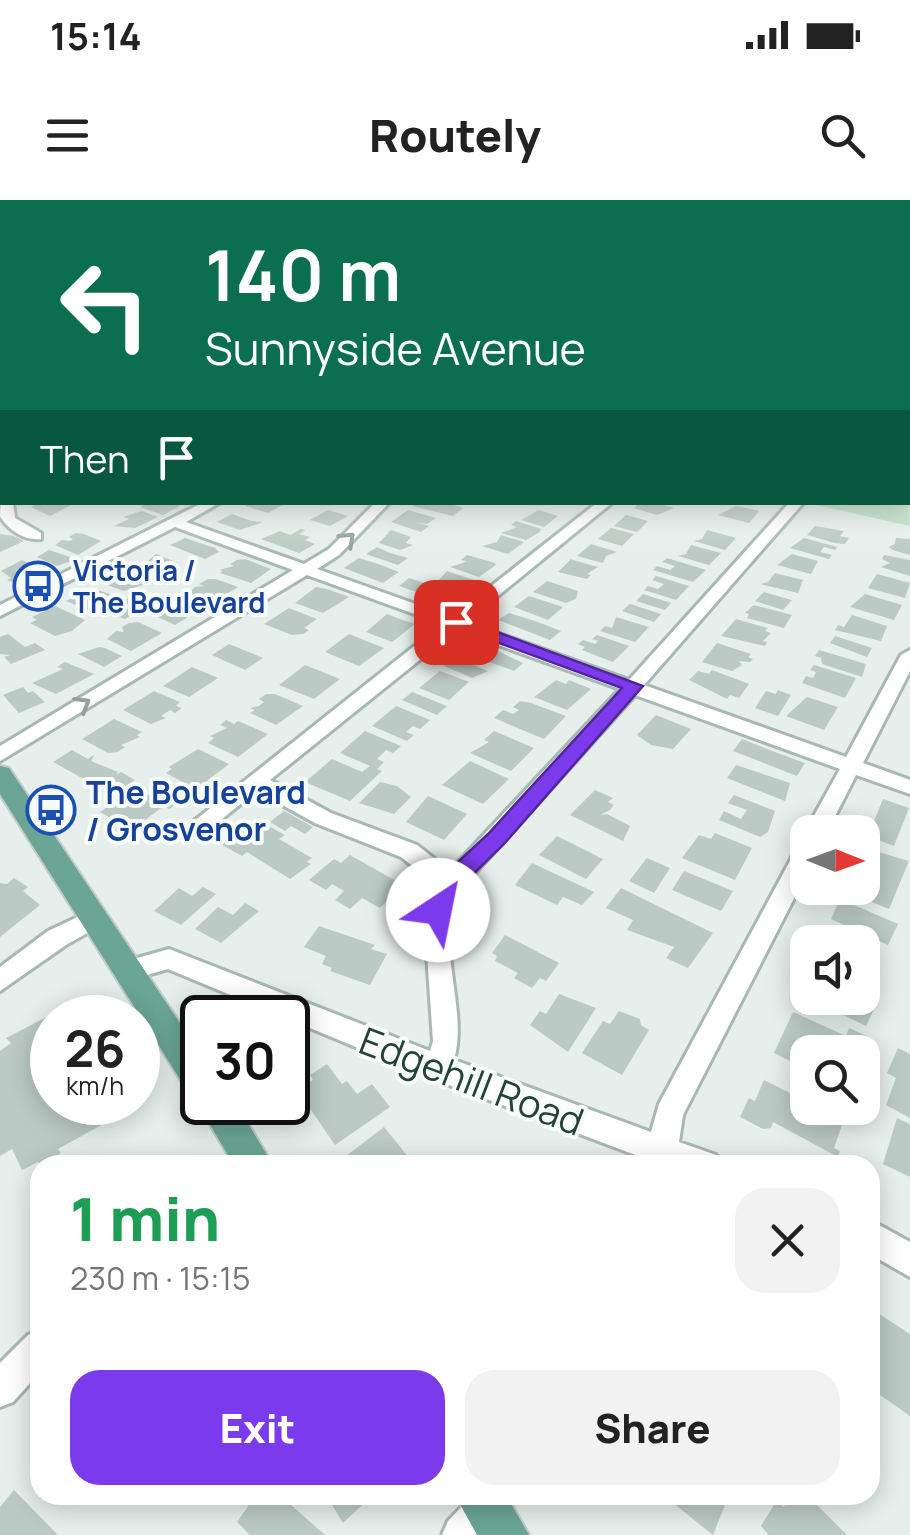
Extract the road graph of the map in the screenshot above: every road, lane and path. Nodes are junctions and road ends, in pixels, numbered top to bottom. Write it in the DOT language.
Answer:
graph roads {
  1 [pos="6,505"];
  2 [pos="209,505"];
  3 [pos="381,505"];
  4 [pos="603,505"];
  5 [pos="795,505"];
  6 [pos="176,523"];
  7 [pos="36,536"];
  8 [pos="306,568"];
  9 [pos="0,611"];
  10 [pos="456,622"];
  11 [pos="910,655"];
  12 [pos="634,686"];
  13 [pos="0,755"];
  14 [pos="852,765"];
  15 [pos="0,774"];
  16 [pos="255,781"];
  17 [pos="910,787"];
  18 [pos="825,815"];
  19 [pos="195,829"];
  20 [pos="790,882"];
  21 [pos="450,884"];
  22 [pos="95,918"];
  23 [pos="129,970"];
  24 [pos="0,981"];
  25 [pos="180,1050"];
  26 [pos="438,1068"];
  27 [pos="230,1125"];
  28 [pos="663,1150"];
  29 [pos="249,1155"];
  30 [pos="677,1155"];
  31 [pos="880,1242"];
  32 [pos="910,1261"];
  33 [pos="30,1358"];
  34 [pos="0,1389"];
  1 -- 7 [label="street"];
  2 -- 6 [label="street"];
  8 -- 3 [label="street, one-way"];
  4 -- 10 [label="street"];
  5 -- 12 [label="street"];
  6 -- 8 [label="street"];
  6 -- 9 [label="street"];
  8 -- 10 [label="street"];
  13 -- 8 [label="street, one-way"];
  10 -- 12 [label="street"];
  10 -- 16 [label="street"];
  11 -- 14 [label="street"];
  12 -- 14 [label="street"];
  12 -- 21 [label="street"];
  14 -- 17 [label="street"];
  14 -- 18 [label="street"];
  15 -- 22 [label="main road"];
  16 -- 19 [label="street"];
  16 -- 21 [label="street"];
  20 -- 28 [label="street"];
  21 -- 26 [label="street"];
  22 -- 23 [label="main road"];
  22 -- 24 [label="street"];
  23 -- 25 [label="main road"];
  23 -- 26 [label="street, Edgehill Road"];
  26 -- 28 [label="street, Edgehill Road"];
  27 -- 29 [label="main road"];
  28 -- 30 [label="street, Edgehill Road"];
  31 -- 32 [label="street"];
  33 -- 34 [label="street"];
}
